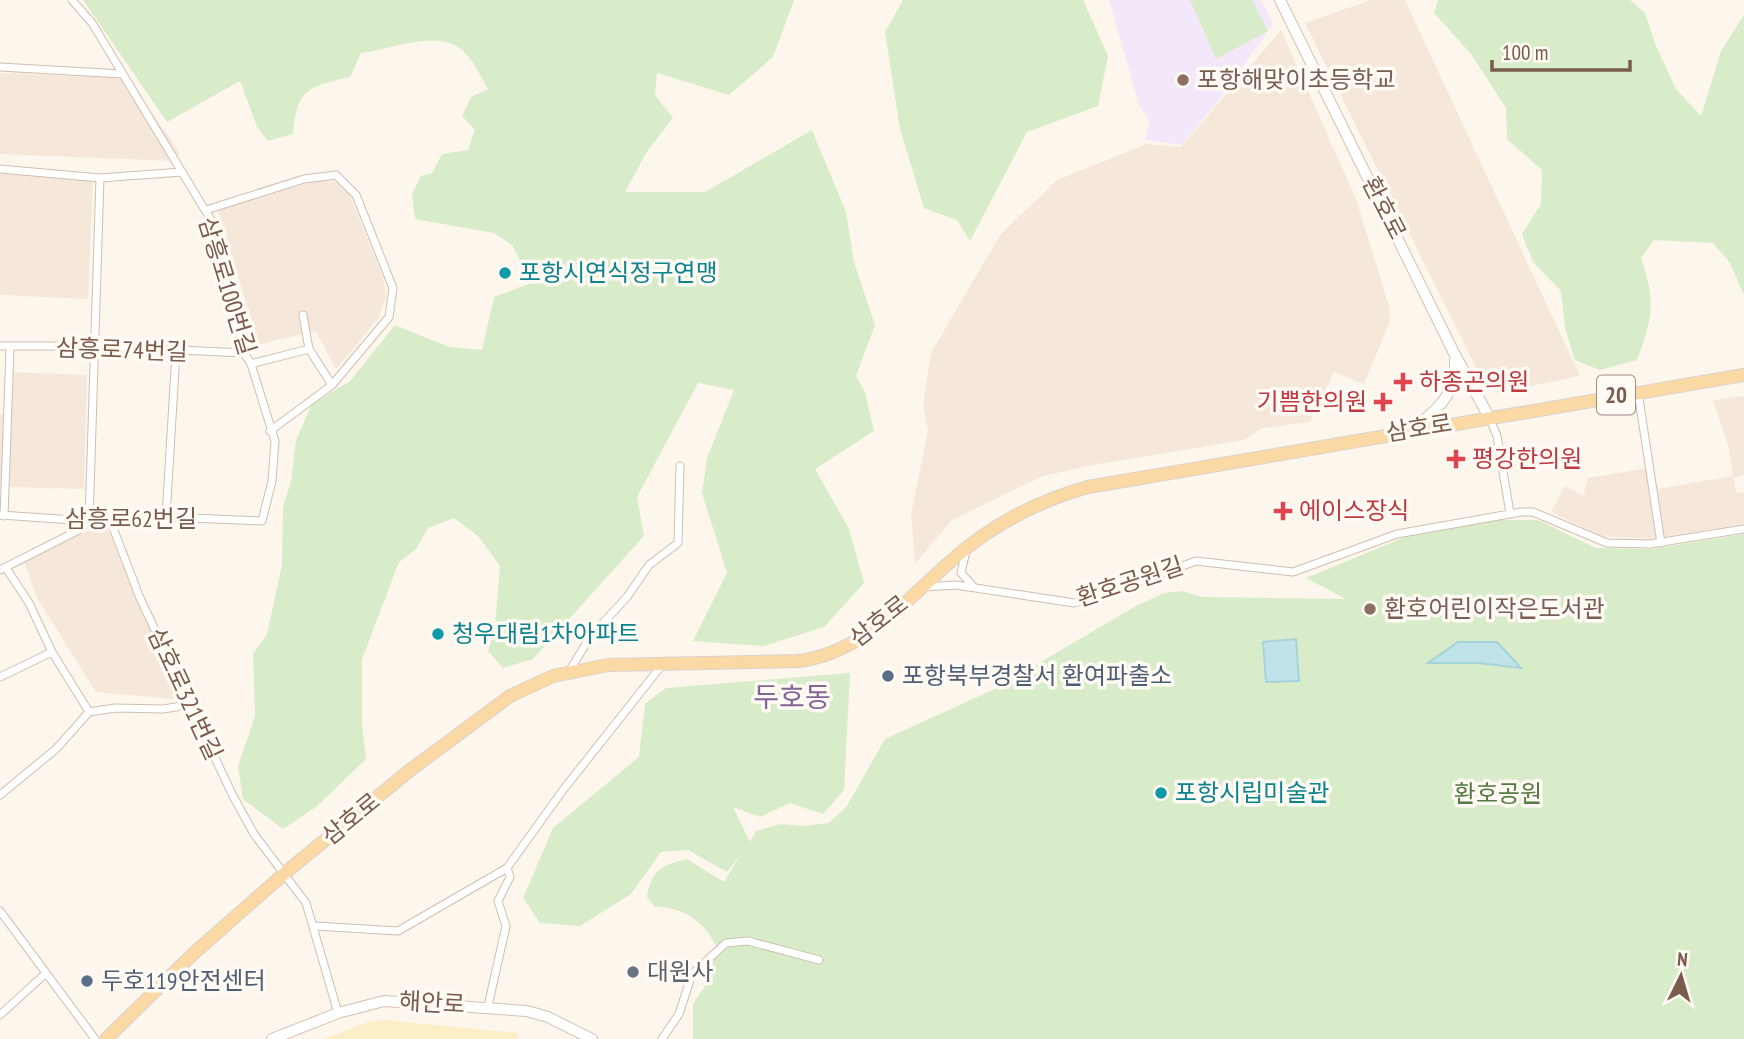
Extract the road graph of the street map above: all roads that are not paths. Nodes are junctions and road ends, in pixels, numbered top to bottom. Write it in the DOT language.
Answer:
graph roads {
  1 [pos="72,0"];
  2 [pos="1280,0"];
  3 [pos="0,67"];
  4 [pos="122,74"];
  5 [pos="0,169"];
  6 [pos="183,173"];
  7 [pos="100,178"];
  8 [pos="206,210"];
  9 [pos="303,315"];
  10 [pos="0,346"];
  11 [pos="94,346"];
  12 [pos="10,348"];
  13 [pos="309,349"];
  14 [pos="176,352"];
  15 [pos="244,353"];
  16 [pos="1454,354"];
  17 [pos="251,364"];
  18 [pos="1744,375"];
  19 [pos="332,385"];
  20 [pos="1638,392"];
  21 [pos="1489,417"];
  22 [pos="1413,429"];
  23 [pos="270,431"];
  24 [pos="680,466"];
  25 [pos="1510,513"];
  26 [pos="2,515"];
  27 [pos="166,517"];
  28 [pos="89,521"];
  29 [pos="262,521"];
  30 [pos="1744,529"];
  31 [pos="1661,543"];
  32 [pos="969,546"];
  33 [pos="3,569"];
  34 [pos="976,587"];
  35 [pos="920,588"];
  36 [pos="52,652"];
  37 [pos="663,664"];
  38 [pos="570,670"];
  39 [pos="0,677"];
  40 [pos="189,705"];
  41 [pos="89,712"];
  42 [pos="0,796"];
  43 [pos="507,869"];
  44 [pos="285,873"];
  45 [pos="0,911"];
  46 [pos="315,926"];
  47 [pos="819,960"];
  48 [pos="45,974"];
  49 [pos="488,1006"];
  50 [pos="338,1013"];
  51 [pos="0,1015"];
  52 [pos="95,1039"];
  53 [pos="106,1039"];
  54 [pos="272,1039"];
  55 [pos="592,1039"];
  56 [pos="662,1039"];
  1 -- 4 [label="street, 삼흥로100번길"];
  2 -- 16 [label="street, 환호로"];
  3 -- 4 [label="street"];
  4 -- 6 [label="street, 삼흥로100번길"];
  5 -- 7 [label="street"];
  6 -- 7 [label="street"];
  6 -- 8 [label="street, 삼흥로100번길"];
  7 -- 11 [label="street"];
  8 -- 15 [label="street, 삼흥로100번길"];
  8 -- 19 [label="street"];
  9 -- 13 [label="street"];
  10 -- 12 [label="street, 삼흥로74번길"];
  11 -- 12 [label="street, 삼흥로74번길"];
  11 -- 14 [label="street, 삼흥로74번길"];
  11 -- 28 [label="street"];
  12 -- 26 [label="street"];
  13 -- 17 [label="street"];
  13 -- 19 [label="street"];
  14 -- 15 [label="street, 삼흥로74번길"];
  14 -- 27 [label="street"];
  15 -- 17 [label="street, 삼흥로100번길"];
  16 -- 21 [label="street, 환호로"];
  16 -- 22 [label="street"];
  17 -- 23 [label="street, 삼흥로100번길"];
  18 -- 20 [label="main road, 삼호로 / 20"];
  19 -- 23 [label="street"];
  20 -- 21 [label="main road, 삼호로 / 20"];
  20 -- 31 [label="street"];
  21 -- 22 [label="main road, 삼호로 / 20"];
  21 -- 25 [label="street"];
  22 -- 32 [label="main road, 삼호로 / 20"];
  23 -- 29 [label="street, 삼흥로100번길"];
  24 -- 38 [label="street"];
  25 -- 31 [label="street, 환호공원길"];
  25 -- 34 [label="street, 환호공원길"];
  26 -- 28 [label="street, 삼흥로62번길"];
  27 -- 28 [label="street, 삼흥로62번길"];
  27 -- 29 [label="street, 삼흥로62번길"];
  28 -- 33 [label="street"];
  28 -- 40 [label="street, 삼호로321번길"];
  30 -- 31 [label="street, 환호공원길"];
  32 -- 34 [label="street"];
  32 -- 35 [label="main road, 삼호로 / 20"];
  33 -- 36 [label="street"];
  34 -- 35 [label="street, 환호공원길"];
  35 -- 37 [label="main road, 삼호로 / 20"];
  36 -- 39 [label="street"];
  36 -- 41 [label="street"];
  37 -- 38 [label="main road, 삼호로 / 20"];
  37 -- 43 [label="street"];
  38 -- 44 [label="main road, 삼호로 / 20"];
  40 -- 41 [label="street"];
  40 -- 44 [label="street, 삼호로321번길"];
  41 -- 42 [label="street"];
  43 -- 46 [label="street"];
  43 -- 49 [label="street"];
  44 -- 46 [label="street, 삼호로321번길"];
  44 -- 53 [label="main road, 삼호로 / 20"];
  45 -- 48 [label="street"];
  46 -- 50 [label="street, 삼호로321번길"];
  47 -- 56 [label="street"];
  48 -- 51 [label="street"];
  48 -- 52 [label="street"];
  49 -- 50 [label="street, 해안로"];
  49 -- 55 [label="street, 해안로"];
  50 -- 54 [label="street, 해안로"];
}
